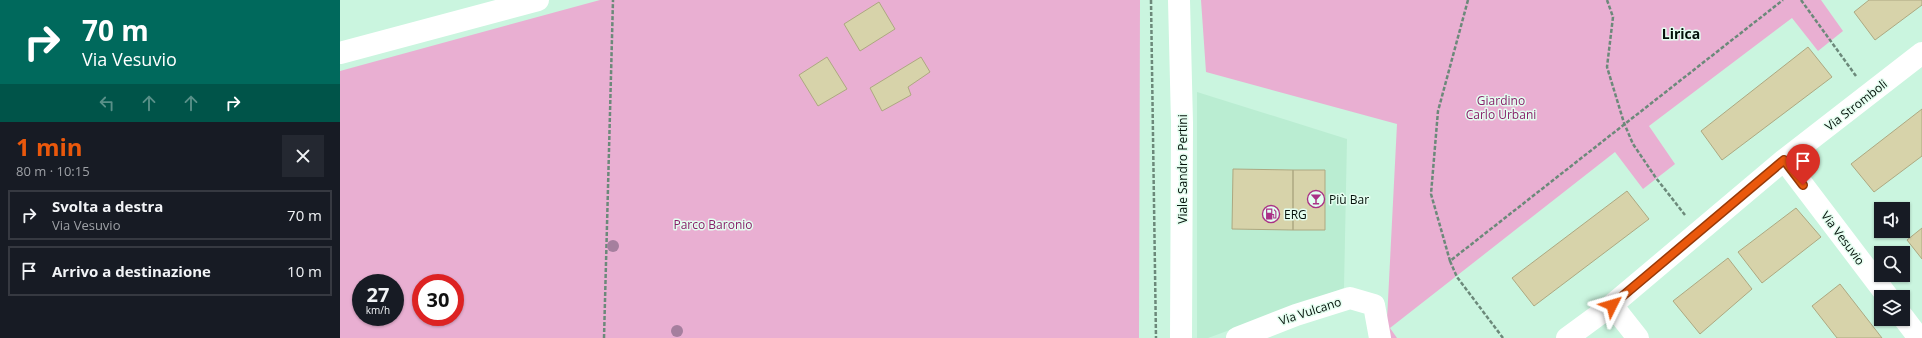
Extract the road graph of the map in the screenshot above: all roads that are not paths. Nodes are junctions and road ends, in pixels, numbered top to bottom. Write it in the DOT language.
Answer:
graph roads {
  1 [pos="538,0"];
  2 [pos="1179,0"];
  3 [pos="340,52"];
  4 [pos="1922,53"];
  5 [pos="1784,160"];
  6 [pos="1883,290"];
  7 [pos="1612,305"];
  8 [pos="1910,326"];
  9 [pos="1182,338"];
  10 [pos="1237,338"];
  11 [pos="1380,338"];
  12 [pos="1567,338"];
  13 [pos="1638,338"];
  14 [pos="1919,338"];
  1 -- 3 [label="street"];
  2 -- 9 [label="street, Viale Sandro Pertini"];
  4 -- 5 [label="street, Via Stromboli"];
  5 -- 6 [label="street, Via Vesuvio"];
  5 -- 7 [label="street, Via Stromboli"];
  7 -- 12 [label="street, Via Stromboli"];
  7 -- 13 [label="street"];
  8 -- 14 [label="street"];
  10 -- 11 [label="street, Via Vulcano"];
}
